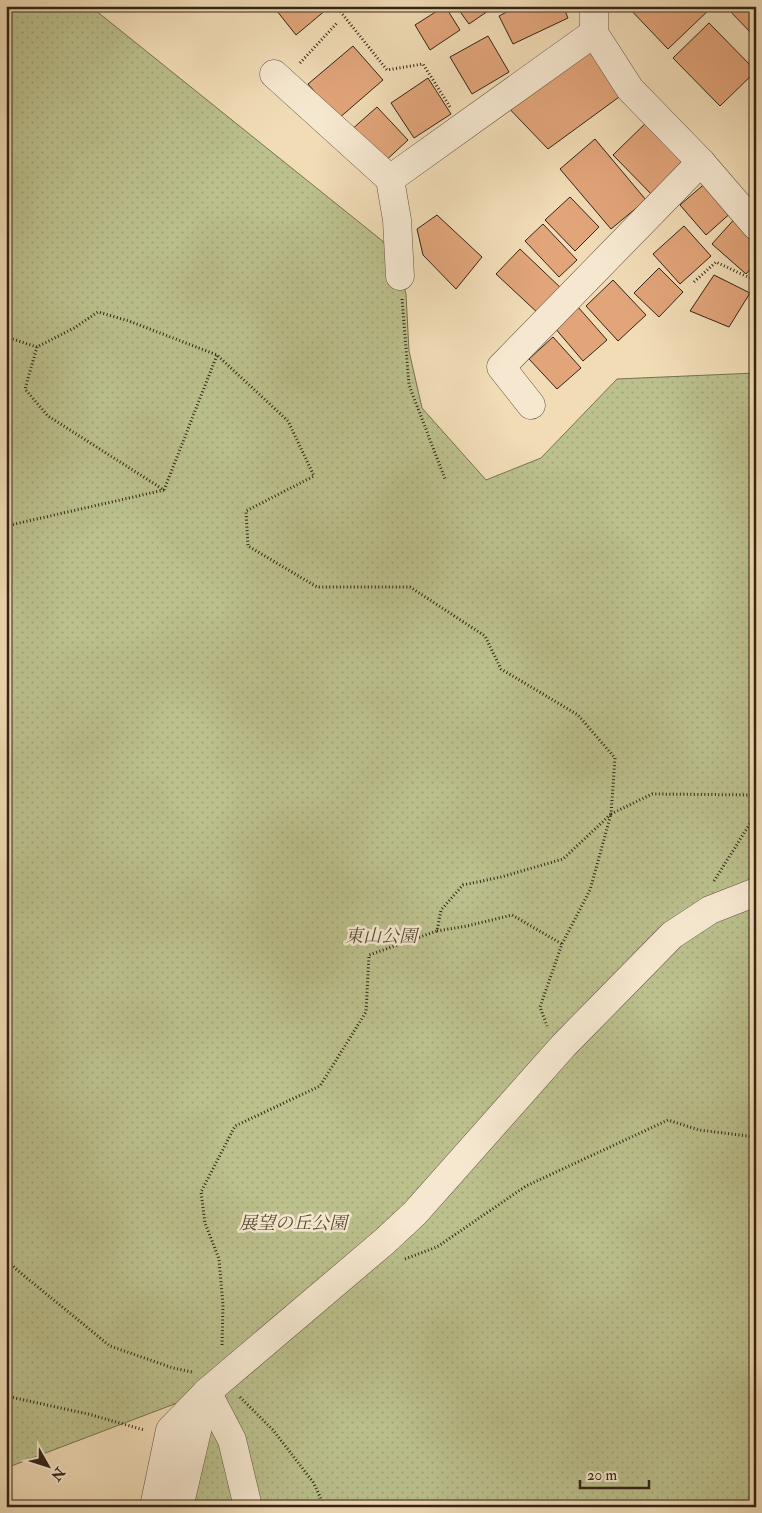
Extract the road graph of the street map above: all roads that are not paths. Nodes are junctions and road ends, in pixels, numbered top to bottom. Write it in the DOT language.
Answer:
graph roads {
  1 [pos="592,6"];
  2 [pos="594,33"];
  3 [pos="278,78"];
  4 [pos="701,162"];
  5 [pos="390,179"];
  6 [pos="756,226"];
  7 [pos="400,276"];
  8 [pos="531,405"];
  9 [pos="756,892"];
  10 [pos="214,1385"];
  11 [pos="154,1507"];
  12 [pos="179,1507"];
  13 [pos="248,1507"];
  1 -- 2 [label="street"];
  2 -- 4 [label="street"];
  2 -- 5 [label="street"];
  3 -- 5 [label="street"];
  4 -- 6 [label="street"];
  4 -- 8 [label="street"];
  5 -- 7 [label="street"];
  9 -- 10 [label="street"];
  10 -- 11 [label="street"];
  10 -- 12 [label="street"];
  10 -- 13 [label="street"];
}
